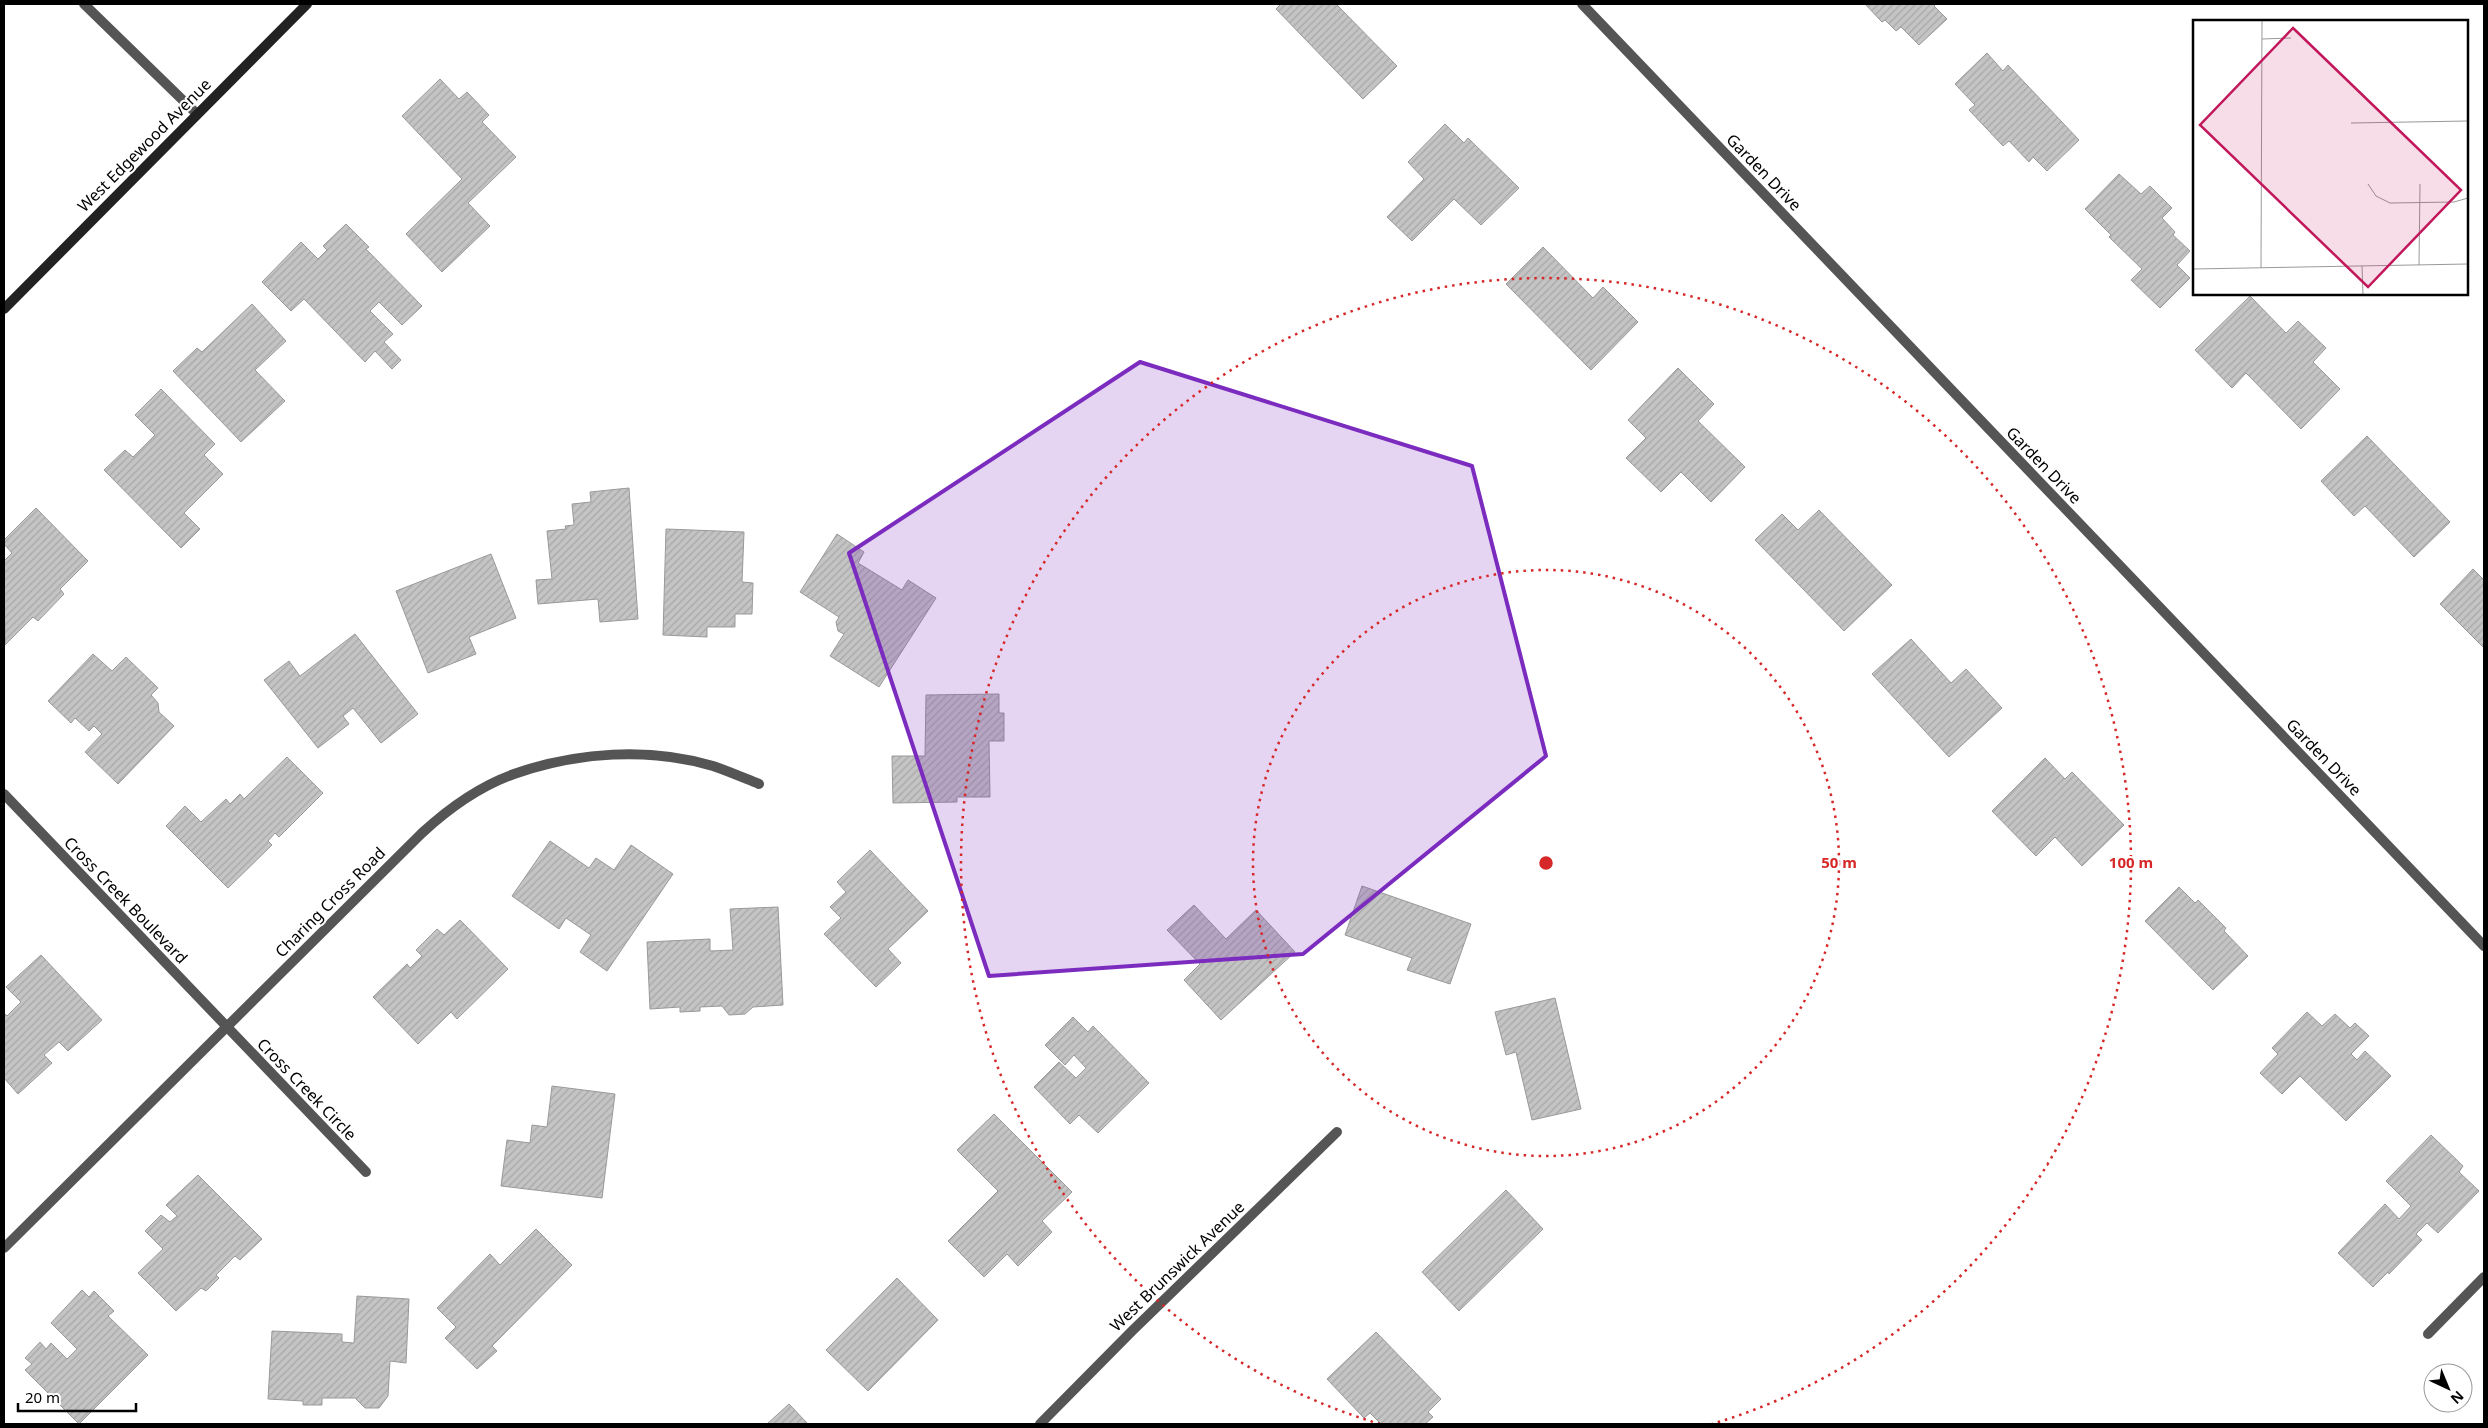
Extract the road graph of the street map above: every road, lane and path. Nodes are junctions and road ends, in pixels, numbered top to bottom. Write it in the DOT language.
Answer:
graph roads {
  1 [pos="84,4"];
  2 [pos="306,4"];
  3 [pos="1582,4"];
  4 [pos="196,113"];
  5 [pos="4,309"];
  6 [pos="759,784"];
  7 [pos="4,794"];
  8 [pos="2484,946"];
  9 [pos="226,1026"];
  10 [pos="1337,1132"];
  11 [pos="366,1172"];
  12 [pos="4,1248"];
  13 [pos="2484,1277"];
  14 [pos="2428,1334"];
  15 [pos="1040,1424"];
  1 -- 4 [label="street"];
  2 -- 4 [label="main road, West Edgewood Avenue"];
  3 -- 8 [label="street, Garden Drive"];
  4 -- 5 [label="main road, West Edgewood Avenue"];
  6 -- 9 [label="street, Charing Cross Road"];
  7 -- 9 [label="street, Cross Creek Boulevard"];
  9 -- 11 [label="street, Cross Creek Circle"];
  9 -- 12 [label="street, Charing Cross Road"];
  10 -- 15 [label="street, West Brunswick Avenue"];
  13 -- 14 [label="street"];
}
